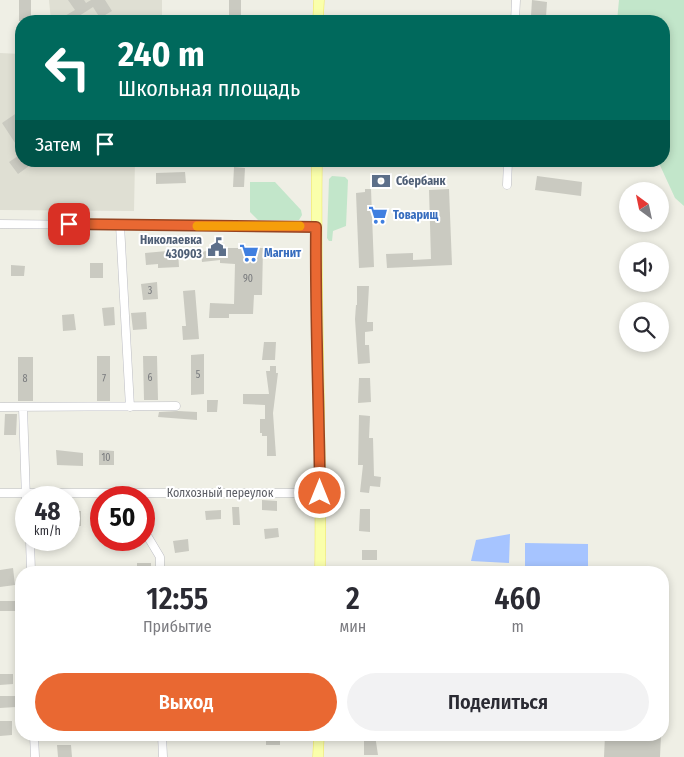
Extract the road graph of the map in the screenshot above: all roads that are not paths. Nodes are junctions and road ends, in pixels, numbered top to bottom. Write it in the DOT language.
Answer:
graph roads {
  1 [pos="319,0"];
  2 [pos="516,0"];
  3 [pos="318,15"];
  4 [pos="515,15"];
  5 [pos="316,167"];
  6 [pos="508,167"];
  7 [pos="507,185"];
  8 [pos="0,224"];
  9 [pos="120,225"];
  10 [pos="316,227"];
  11 [pos="176,406"];
  12 [pos="0,407"];
  13 [pos="23,407"];
  14 [pos="130,407"];
  15 [pos="25,486"];
  16 [pos="0,493"];
  17 [pos="320,493"];
  18 [pos="15,495"];
  19 [pos="155,495"];
  20 [pos="155,549"];
  21 [pos="30,551"];
  22 [pos="31,566"];
  23 [pos="160,566"];
  24 [pos="320,566"];
  25 [pos="34,741"];
  26 [pos="162,741"];
  27 [pos="319,741"];
  28 [pos="35,757"];
  29 [pos="163,757"];
  30 [pos="318,757"];
  1 -- 3 [label="main road"];
  2 -- 4 [label="street"];
  5 -- 10 [label="main road"];
  6 -- 7 [label="street"];
  8 -- 9 [label="street"];
  9 -- 10 [label="street"];
  9 -- 14 [label="street"];
  10 -- 17 [label="main road"];
  11 -- 14 [label="street"];
  12 -- 13 [label="street"];
  13 -- 14 [label="street"];
  13 -- 15 [label="street"];
  16 -- 18 [label="street, Колхозный переулок"];
  17 -- 19 [label="street, Колхозный переулок"];
  17 -- 24 [label="main road"];
  20 -- 23 [label="street"];
  21 -- 22 [label="street"];
  25 -- 28 [label="street"];
  26 -- 29 [label="street"];
  27 -- 30 [label="main road"];
}
